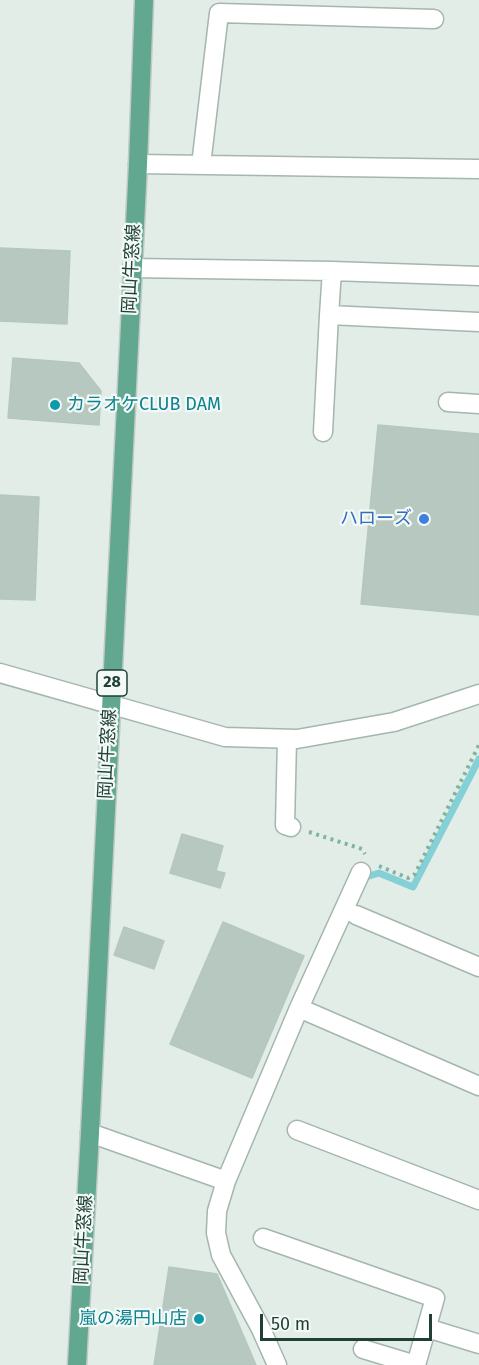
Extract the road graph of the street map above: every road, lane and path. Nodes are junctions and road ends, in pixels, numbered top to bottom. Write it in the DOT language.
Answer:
graph roads {
  1 [pos="144,0"];
  2 [pos="434,19"];
  3 [pos="138,164"];
  4 [pos="201,165"];
  5 [pos="479,169"];
  6 [pos="132,268"];
  7 [pos="332,271"];
  8 [pos="479,276"];
  9 [pos="329,315"];
  10 [pos="479,322"];
  11 [pos="448,402"];
  12 [pos="479,404"];
  13 [pos="323,432"];
  14 [pos="0,673"];
  15 [pos="479,694"];
  16 [pos="111,704"];
  17 [pos="287,739"];
  18 [pos="479,745"];
  19 [pos="291,827"];
  20 [pos="361,872"];
  21 [pos="356,915"];
  22 [pos="479,967"];
  23 [pos="303,1010"];
  24 [pos="479,1086"];
  25 [pos="297,1130"];
  26 [pos="90,1133"];
  27 [pos="226,1181"];
  28 [pos="479,1200"];
  29 [pos="263,1238"];
  30 [pos="427,1328"];
  31 [pos="479,1344"];
  32 [pos="363,1349"];
  33 [pos="77,1365"];
  34 [pos="277,1365"];
  1 -- 3 [label="main road, 岡山牛窓線 / 28"];
  2 -- 4 [label="street"];
  3 -- 4 [label="street"];
  3 -- 6 [label="main road, 岡山牛窓線 / 28"];
  4 -- 5 [label="street"];
  6 -- 7 [label="street"];
  6 -- 16 [label="main road, 岡山牛窓線 / 28"];
  7 -- 8 [label="street"];
  7 -- 9 [label="street"];
  9 -- 10 [label="street"];
  9 -- 13 [label="street"];
  11 -- 12 [label="street"];
  14 -- 16 [label="street"];
  15 -- 17 [label="street"];
  16 -- 17 [label="street"];
  16 -- 26 [label="main road, 岡山牛窓線 / 28"];
  17 -- 19 [label="street"];
  18 -- 20 [label="path"];
  19 -- 20 [label="path"];
  20 -- 23 [label="street"];
  21 -- 22 [label="street"];
  23 -- 24 [label="street"];
  23 -- 27 [label="street"];
  25 -- 28 [label="street"];
  26 -- 27 [label="street"];
  26 -- 33 [label="main road, 岡山牛窓線 / 28"];
  27 -- 34 [label="street"];
  29 -- 30 [label="street"];
  30 -- 31 [label="street"];
  30 -- 32 [label="street"];
}
